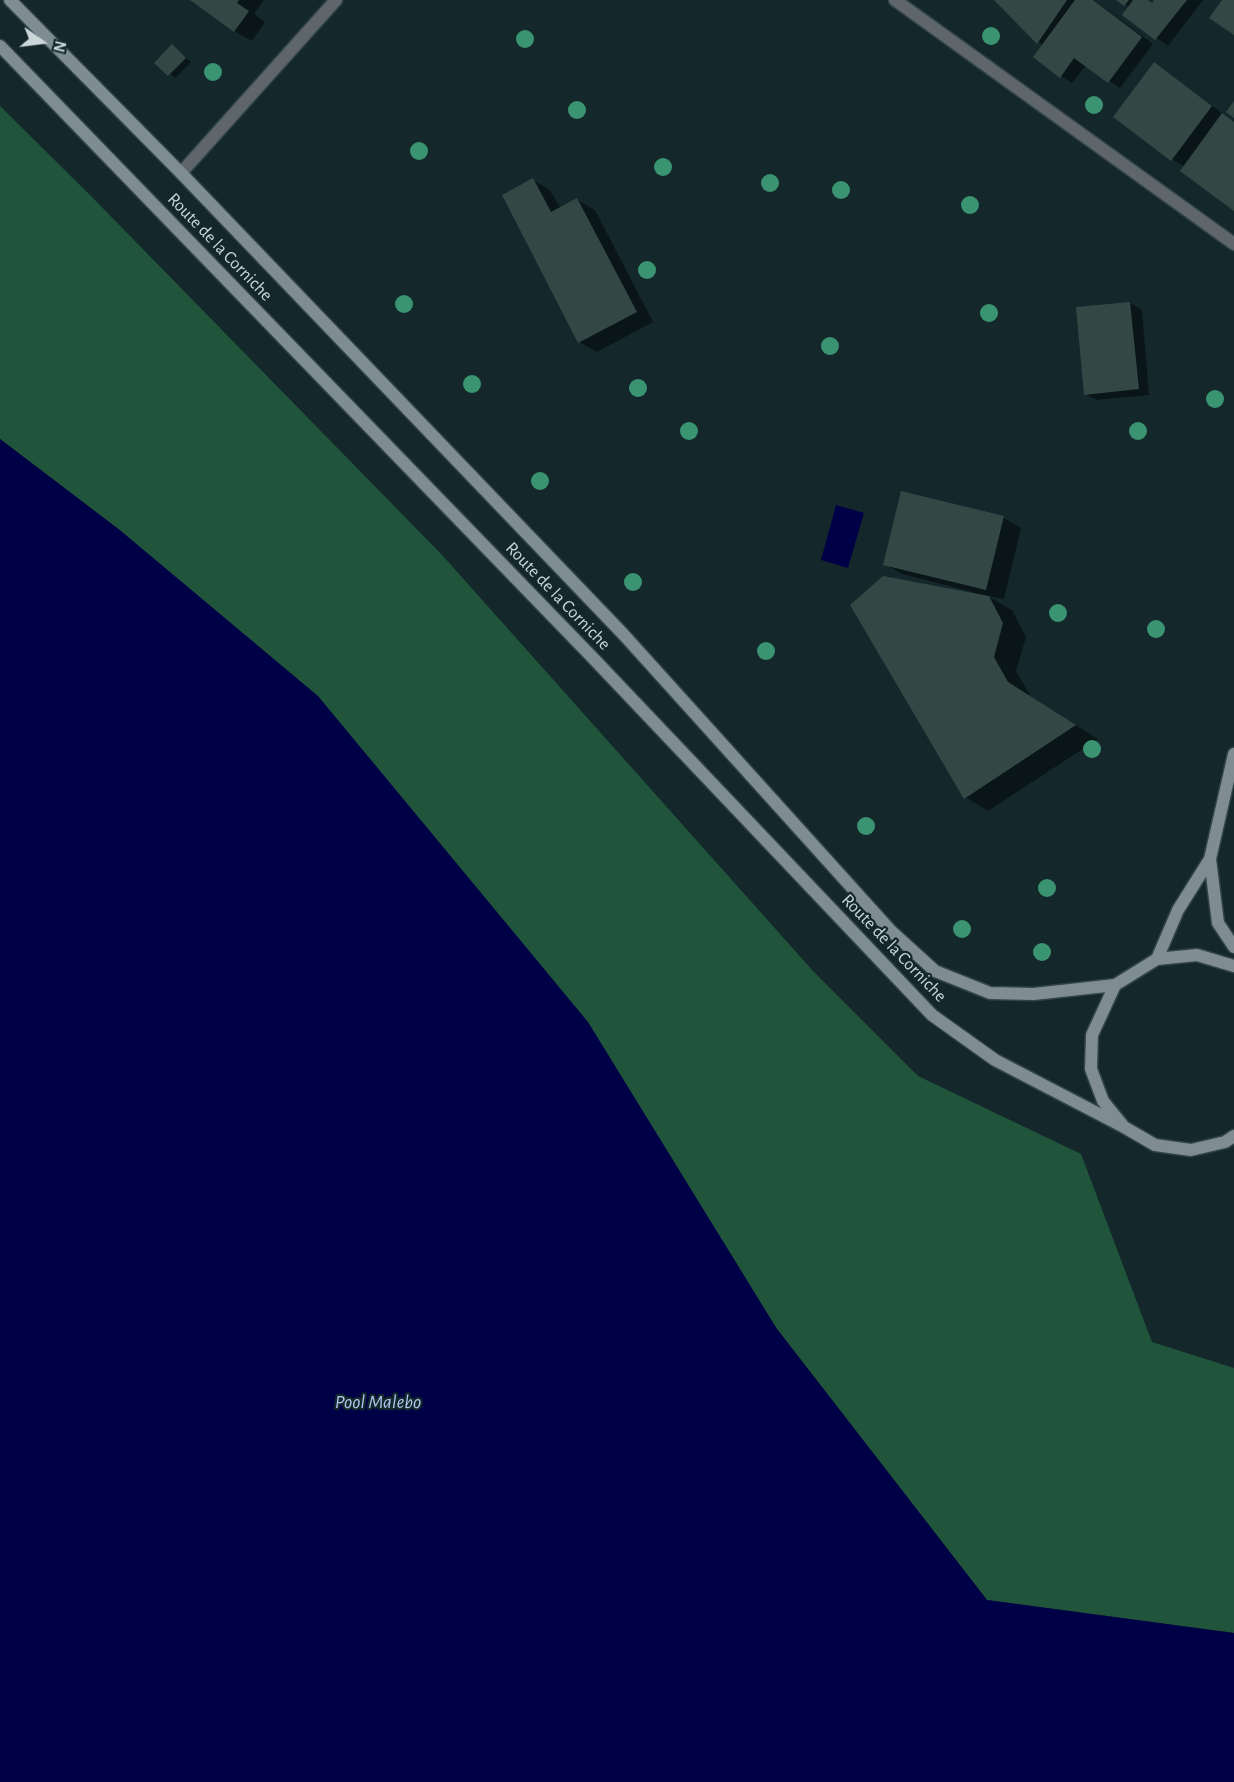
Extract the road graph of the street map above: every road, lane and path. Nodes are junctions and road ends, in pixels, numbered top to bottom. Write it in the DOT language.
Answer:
graph roads {
  1 [pos="10,0"];
  2 [pos="336,0"];
  3 [pos="896,0"];
  4 [pos="0,46"];
  5 [pos="181,173"];
  6 [pos="1234,244"];
  7 [pos="1234,754"];
  8 [pos="1210,859"];
  9 [pos="1234,947"];
  10 [pos="1158,959"];
  11 [pos="1234,966"];
  12 [pos="1115,985"];
  13 [pos="1124,1127"];
  14 [pos="1231,1140"];
  1 -- 5 [label="main road, Route de la Corniche"];
  2 -- 5 [label="street"];
  3 -- 6 [label="street"];
  4 -- 13 [label="main road, Route de la Corniche"];
  5 -- 12 [label="main road, Route de la Corniche"];
  7 -- 8 [label="main road"];
  8 -- 9 [label="main road"];
  8 -- 10 [label="main road"];
  10 -- 11 [label="main road, Route de la Corniche"];
  10 -- 12 [label="main road, Route de la Corniche"];
  12 -- 13 [label="main road, Route de la Corniche"];
  13 -- 14 [label="main road, Route de la Corniche"];
}
